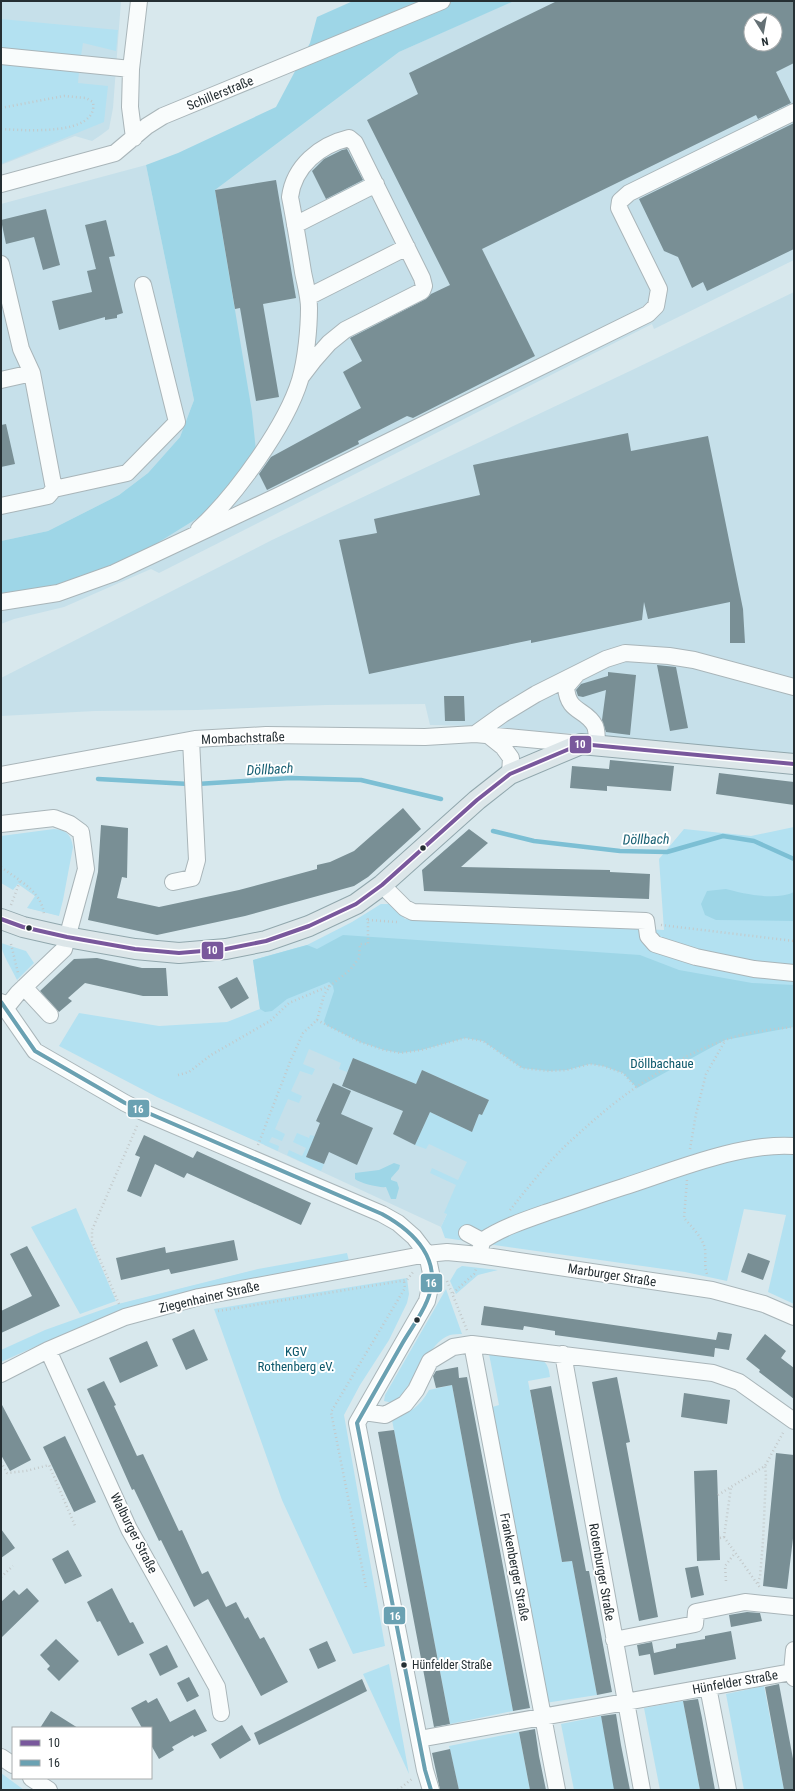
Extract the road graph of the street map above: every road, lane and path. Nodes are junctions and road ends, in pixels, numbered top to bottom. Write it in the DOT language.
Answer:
graph roads {
  1 [pos="139,1"];
  2 [pos="442,1"];
  3 [pos="1,56"];
  4 [pos="131,69"];
  5 [pos="1,108"];
  6 [pos="794,112"];
  7 [pos="1,130"];
  8 [pos="134,138"];
  9 [pos="1,184"];
  10 [pos="376,184"];
  11 [pos="295,225"];
  12 [pos="406,247"];
  13 [pos="1,264"];
  14 [pos="143,285"];
  15 [pos="308,297"];
  16 [pos="32,373"];
  17 [pos="301,378"];
  18 [pos="1,380"];
  19 [pos="54,489"];
  20 [pos="1,506"];
  21 [pos="190,537"];
  22 [pos="1,602"];
  23 [pos="577,674"];
  24 [pos="794,687"];
  25 [pos="482,735"];
  26 [pos="190,740"];
  27 [pos="589,744"];
  28 [pos="794,764"];
  29 [pos="510,774"];
  30 [pos="1,775"];
  31 [pos="1,824"];
  32 [pos="1,867"];
  33 [pos="20,881"];
  34 [pos="173,882"];
  35 [pos="382,885"];
  36 [pos="413,912"];
  37 [pos="6,914"];
  38 [pos="44,917"];
  39 [pos="368,920"];
  40 [pos="646,921"];
  41 [pos="368,929"];
  42 [pos="67,937"];
  43 [pos="794,941"];
  44 [pos="11,944"];
  45 [pos="794,973"];
  46 [pos="330,986"];
  47 [pos="24,987"];
  48 [pos="3,1005"];
  49 [pos="50,1015"];
  50 [pos="317,1020"];
  51 [pos="794,1026"];
  52 [pos="178,1075"];
  53 [pos="637,1088"];
  54 [pos="144,1112"];
  55 [pos="794,1146"];
  56 [pos="254,1159"];
  57 [pos="507,1214"];
  58 [pos="466,1233"];
  59 [pos="480,1248"];
  60 [pos="426,1254"];
  61 [pos="444,1278"];
  62 [pos="407,1280"];
  63 [pos="452,1293"];
  64 [pos="218,1311"];
  65 [pos="125,1317"];
  66 [pos="794,1317"];
  67 [pos="472,1344"];
  68 [pos="48,1350"];
  69 [pos="563,1354"];
  70 [pos="1,1374"];
  71 [pos="364,1412"];
  72 [pos="793,1420"];
  73 [pos="1,1462"];
  74 [pos="765,1466"];
  75 [pos="732,1487"];
  76 [pos="718,1495"];
  77 [pos="76,1528"];
  78 [pos="724,1537"];
  79 [pos="720,1538"];
  80 [pos="736,1553"];
  81 [pos="13,1566"];
  82 [pos="1,1577"];
  83 [pos="726,1581"];
  84 [pos="758,1583"];
  85 [pos="764,1604"];
  86 [pos="794,1607"];
  87 [pos="614,1640"];
  88 [pos="794,1650"];
  89 [pos="793,1675"];
  90 [pos="708,1687"];
  91 [pos="625,1702"];
  92 [pos="221,1713"];
  93 [pos="543,1717"];
  94 [pos="419,1739"];
  95 [pos="1,1757"];
  96 [pos="12,1764"];
  97 [pos="33,1779"];
  98 [pos="49,1790"];
  99 [pos="431,1790"];
  100 [pos="557,1790"];
  101 [pos="642,1790"];
  102 [pos="728,1790"];
  1 -- 4 [label="street"];
  2 -- 8 [label="street, Schillerstraße"];
  3 -- 4 [label="street"];
  4 -- 8 [label="street"];
  5 -- 7 [label="path"];
  6 -- 21 [label="street"];
  8 -- 9 [label="street, Schillerstraße"];
  10 -- 11 [label="street"];
  10 -- 11 [label="street"];
  10 -- 12 [label="street"];
  11 -- 15 [label="street"];
  12 -- 15 [label="street"];
  12 -- 17 [label="street"];
  13 -- 16 [label="street"];
  14 -- 19 [label="street"];
  15 -- 17 [label="street"];
  16 -- 18 [label="street"];
  16 -- 19 [label="street"];
  17 -- 21 [label="street"];
  19 -- 20 [label="street"];
  21 -- 22 [label="street"];
  23 -- 24 [label="street"];
  23 -- 25 [label="street"];
  23 -- 27 [label="street"];
  25 -- 26 [label="street, Mombachstraße"];
  25 -- 27 [label="street, Mombachstraße"];
  25 -- 29 [label="street"];
  26 -- 30 [label="street, Mombachstraße"];
  26 -- 34 [label="street"];
  27 -- 28 [label="main road"];
  27 -- 29 [label="main road"];
  29 -- 35 [label="main road"];
  31 -- 42 [label="street"];
  32 -- 33 [label="path"];
  33 -- 37 [label="path"];
  33 -- 38 [label="path"];
  35 -- 36 [label="street"];
  35 -- 42 [label="main road"];
  36 -- 39 [label="path"];
  36 -- 40 [label="street"];
  37 -- 42 [label="main road"];
  40 -- 43 [label="path"];
  40 -- 45 [label="street"];
  41 -- 46 [label="path"];
  42 -- 47 [label="street"];
  44 -- 47 [label="path"];
  46 -- 50 [label="path"];
  46 -- 52 [label="path"];
  47 -- 48 [label="street"];
  47 -- 49 [label="street"];
  48 -- 54 [label="street"];
  50 -- 53 [label="path"];
  50 -- 56 [label="path"];
  51 -- 53 [label="path"];
  53 -- 57 [label="path"];
  54 -- 56 [label="street"];
  54 -- 65 [label="path"];
  55 -- 59 [label="street"];
  56 -- 60 [label="street"];
  58 -- 59 [label="street"];
  59 -- 60 [label="street, Marburger Straße"];
  59 -- 63 [label="path"];
  59 -- 66 [label="street, Marburger Straße"];
  60 -- 65 [label="street, Ziegenhainer Straße"];
  60 -- 71 [label="street"];
  61 -- 63 [label="path"];
  62 -- 64 [label="path"];
  63 -- 67 [label="path"];
  65 -- 68 [label="street, Ziegenhainer Straße"];
  67 -- 69 [label="street"];
  67 -- 71 [label="street"];
  67 -- 93 [label="street, Frankenberger Straße"];
  68 -- 70 [label="street, Ziegenhainer Straße"];
  68 -- 92 [label="street, Walburger Straße"];
  69 -- 72 [label="street"];
  69 -- 87 [label="street, Rotenburger Straße"];
  71 -- 94 [label="street"];
  72 -- 74 [label="path"];
  73 -- 77 [label="path"];
  74 -- 75 [label="path"];
  74 -- 84 [label="path"];
  75 -- 76 [label="path"];
  75 -- 78 [label="path"];
  78 -- 79 [label="path"];
  78 -- 80 [label="path"];
  80 -- 83 [label="path"];
  80 -- 84 [label="path"];
  81 -- 82 [label="path"];
  84 -- 85 [label="path"];
  85 -- 86 [label="street"];
  85 -- 87 [label="street"];
  87 -- 91 [label="street, Rotenburger Straße"];
  88 -- 89 [label="street"];
  89 -- 90 [label="street, Hünfelder Straße"];
  90 -- 91 [label="street, Hünfelder Straße"];
  90 -- 102 [label="street"];
  91 -- 93 [label="street, Hünfelder Straße"];
  91 -- 101 [label="street, Rotenburger Straße"];
  93 -- 94 [label="street, Hünfelder Straße"];
  93 -- 100 [label="street, Frankenberger Straße"];
  94 -- 99 [label="street"];
  95 -- 96 [label="street"];
  97 -- 98 [label="street"];
}
